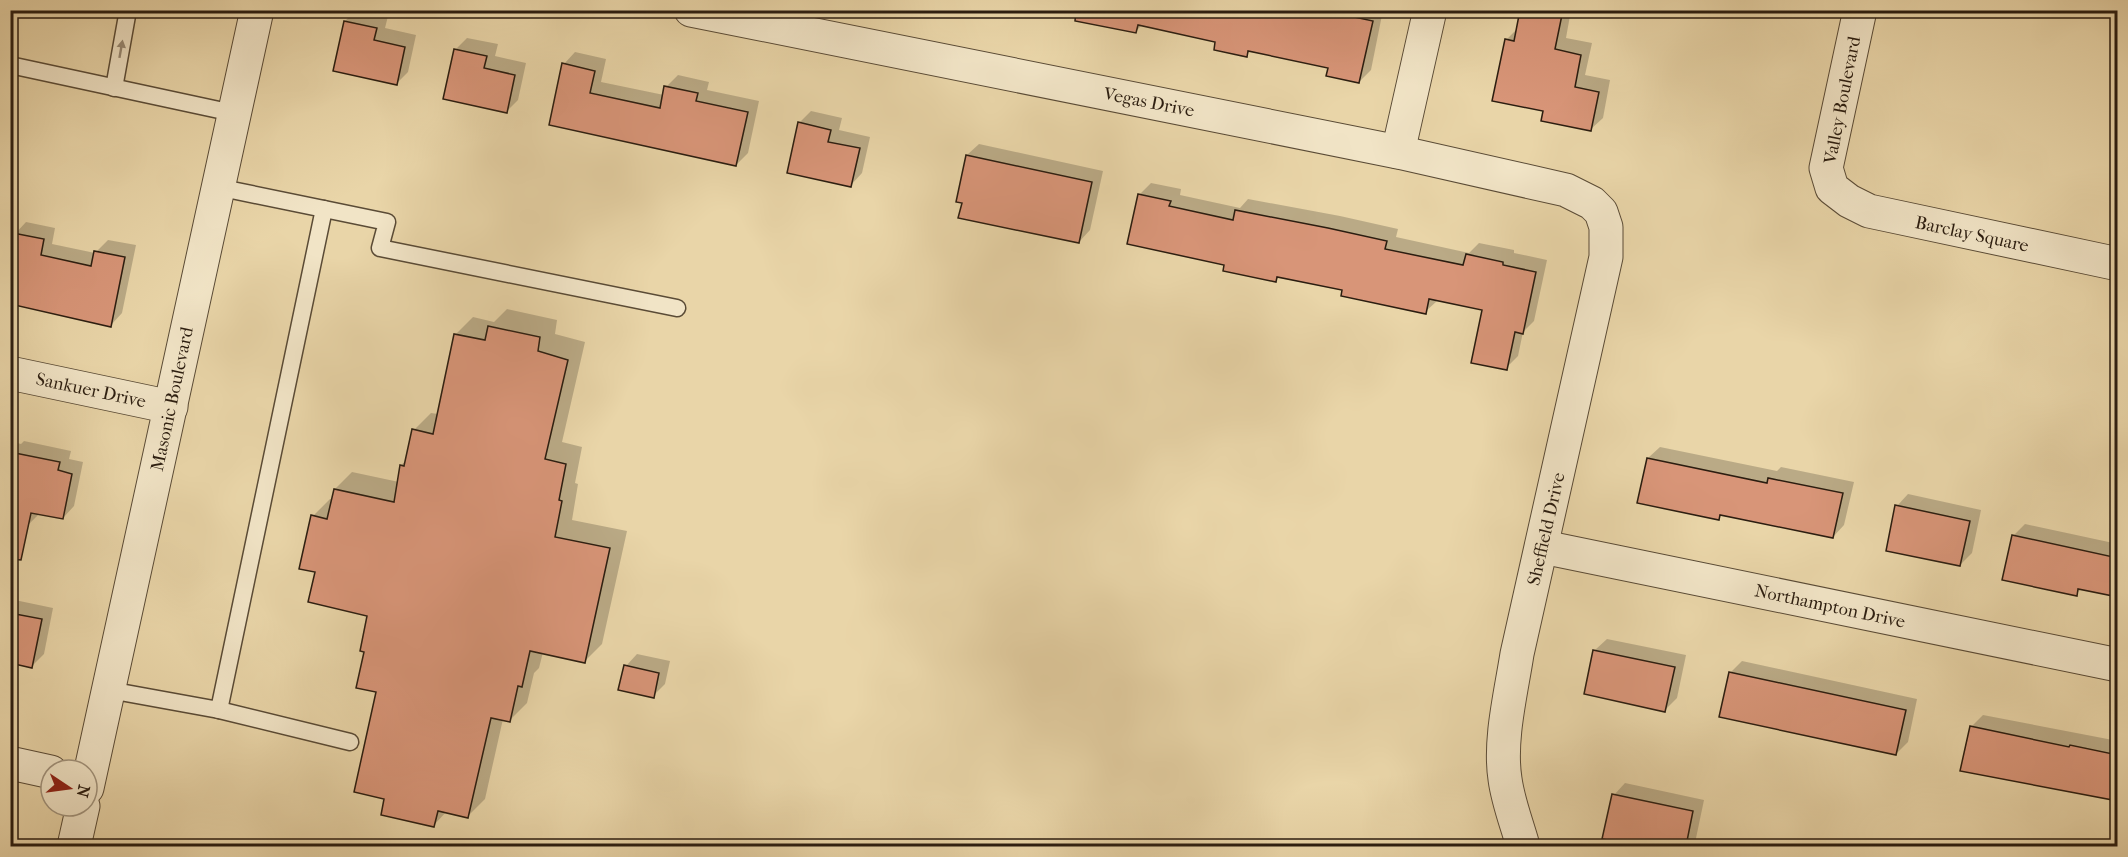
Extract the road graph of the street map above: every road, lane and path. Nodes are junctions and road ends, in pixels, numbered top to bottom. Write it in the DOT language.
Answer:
graph roads {
  1 [pos="128,10"];
  2 [pos="257,10"];
  3 [pos="691,10"];
  4 [pos="1430,10"];
  5 [pos="1860,10"];
  6 [pos="10,65"];
  7 [pos="114,88"];
  8 [pos="233,113"];
  9 [pos="1398,152"];
  10 [pos="217,187"];
  11 [pos="1832,188"];
  12 [pos="324,209"];
  13 [pos="1601,212"];
  14 [pos="2118,264"];
  15 [pos="677,308"];
  16 [pos="10,373"];
  17 [pos="171,407"];
  18 [pos="1543,547"];
  19 [pos="2118,665"];
  20 [pos="109,690"];
  21 [pos="219,710"];
  22 [pos="350,742"];
  23 [pos="93,758"];
  24 [pos="10,763"];
  25 [pos="39,769"];
  26 [pos="80,818"];
  27 [pos="74,846"];
  28 [pos="1523,846"];
  7 -- 1 [label="lane, one-way"];
  2 -- 8 [label="street, Masonic Boulevard"];
  3 -- 9 [label="street, Vegas Drive"];
  4 -- 9 [label="street"];
  5 -- 11 [label="street, Valley Boulevard"];
  6 -- 7 [label="lane"];
  7 -- 8 [label="lane"];
  8 -- 10 [label="street, Masonic Boulevard"];
  9 -- 13 [label="street, Vegas Drive"];
  10 -- 12 [label="lane"];
  10 -- 17 [label="street, Masonic Boulevard"];
  11 -- 14 [label="street, Barclay Square"];
  12 -- 15 [label="lane"];
  12 -- 21 [label="lane"];
  13 -- 18 [label="street, Sheffield Drive"];
  16 -- 17 [label="street, Sankuer Drive"];
  17 -- 20 [label="street, Masonic Boulevard"];
  18 -- 19 [label="street, Northampton Drive"];
  18 -- 28 [label="street, Sheffield Drive"];
  20 -- 21 [label="lane"];
  20 -- 23 [label="street, Masonic Boulevard"];
  21 -- 22 [label="lane"];
  24 -- 25 [label="street"];
  26 -- 27 [label="street, Masonic Boulevard"];
}
